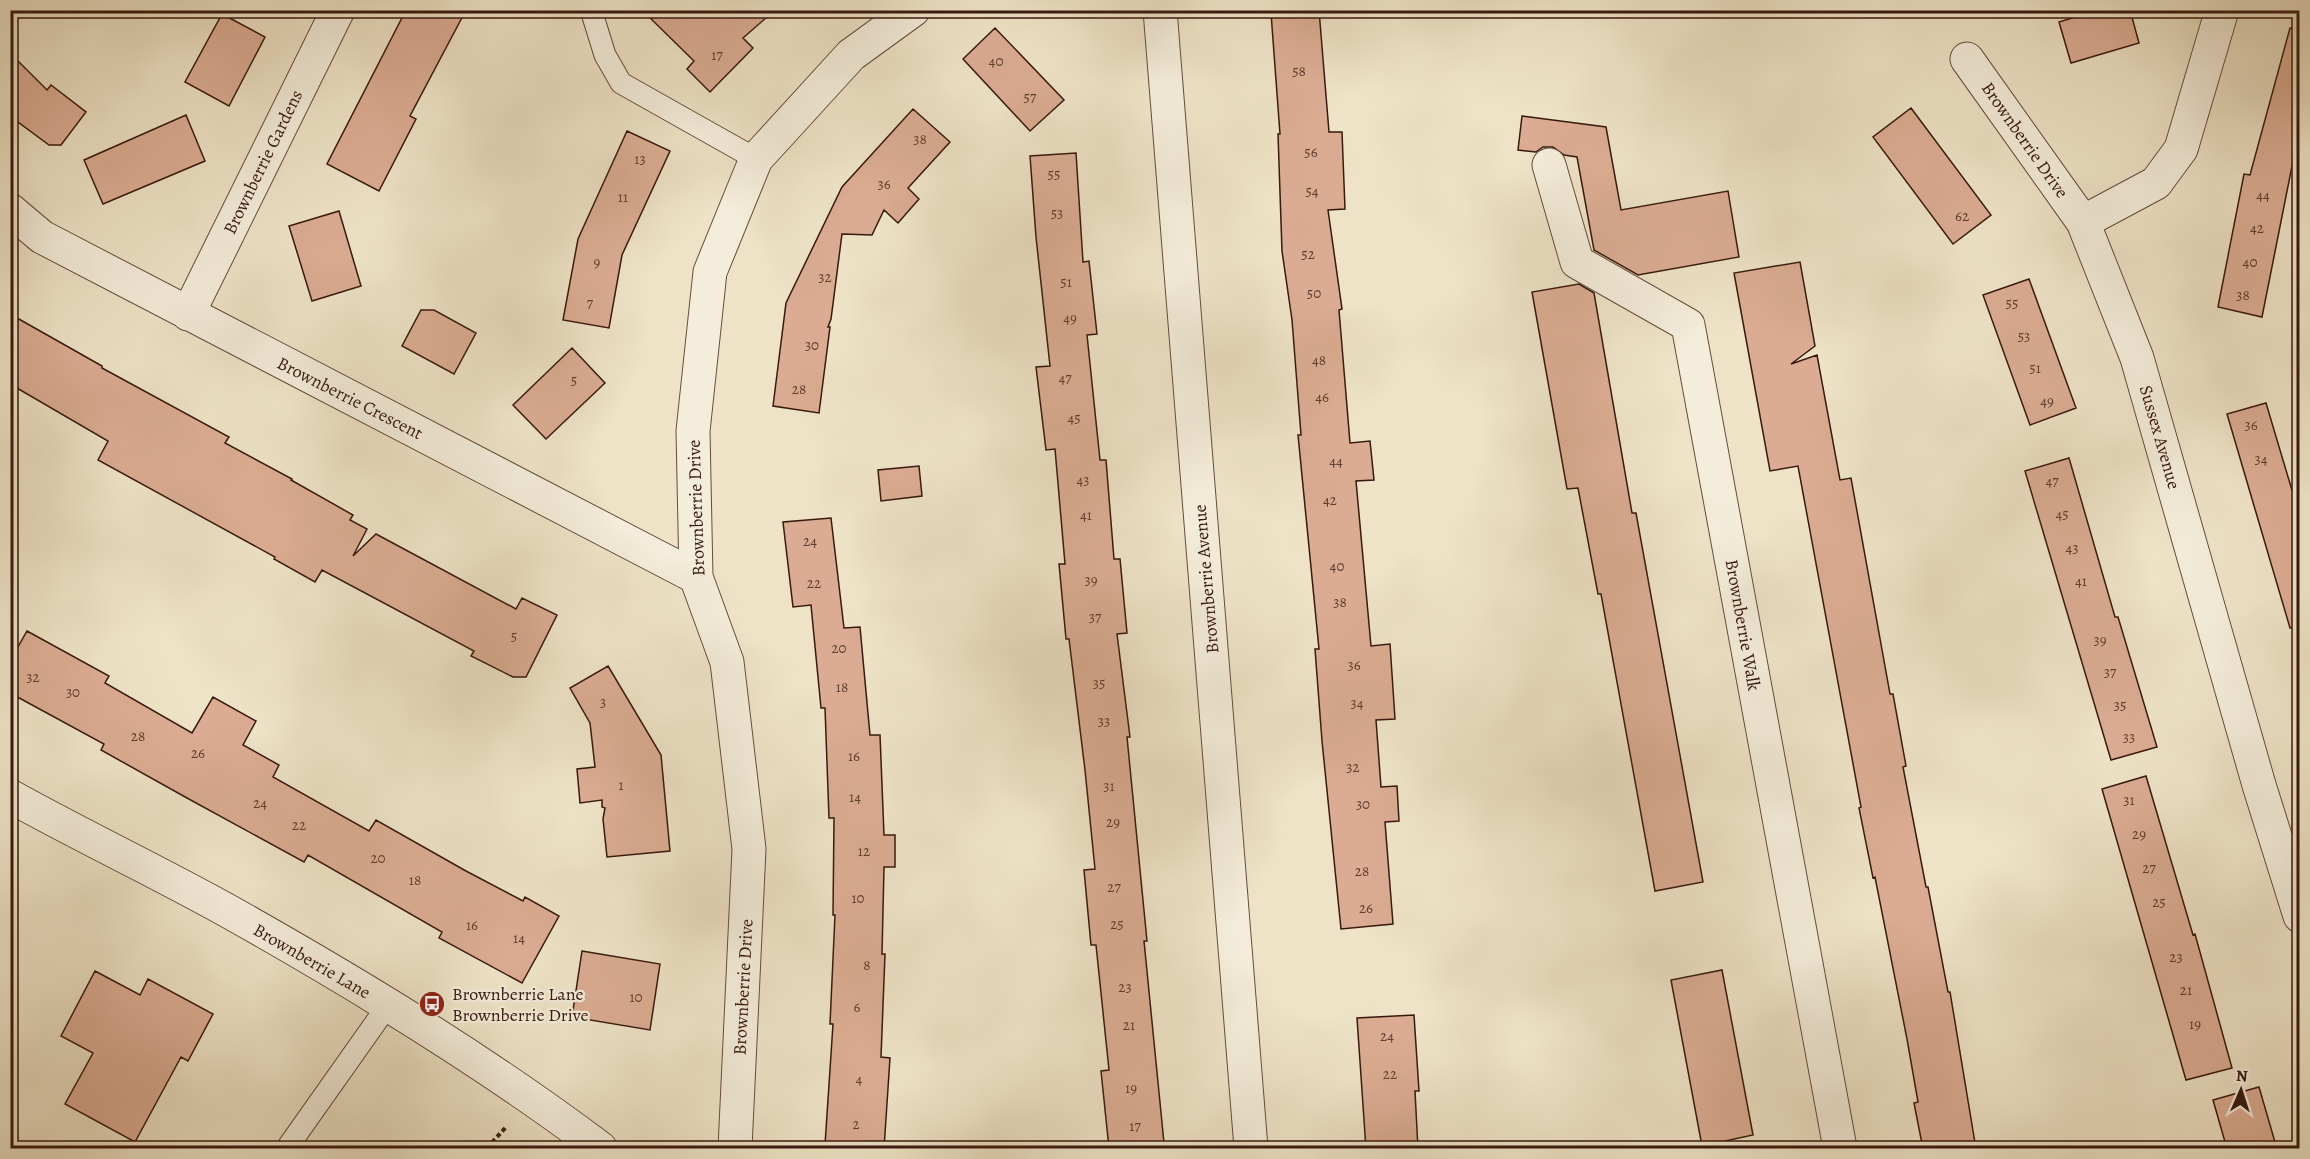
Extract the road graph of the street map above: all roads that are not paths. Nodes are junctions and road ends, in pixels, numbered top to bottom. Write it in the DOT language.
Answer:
graph roads {
  1 [pos="338,10"];
  2 [pos="591,10"];
  3 [pos="913,10"];
  4 [pos="1160,10"];
  5 [pos="2222,10"];
  6 [pos="1967,59"];
  7 [pos="756,159"];
  8 [pos="1549,165"];
  9 [pos="10,210"];
  10 [pos="2083,222"];
  11 [pos="188,314"];
  12 [pos="696,577"];
  13 [pos="10,796"];
  14 [pos="2300,916"];
  15 [pos="387,1005"];
  16 [pos="287,1149"];
  17 [pos="600,1149"];
  18 [pos="735,1149"];
  19 [pos="1251,1149"];
  20 [pos="1840,1149"];
  1 -- 11 [label="street, Brownberrie Gardens"];
  2 -- 7 [label="lane"];
  3 -- 7 [label="street, Brownberrie Drive"];
  4 -- 19 [label="street, Brownberrie Avenue"];
  5 -- 10 [label="street"];
  6 -- 10 [label="street, Brownberrie Drive"];
  7 -- 12 [label="street, Brownberrie Drive"];
  8 -- 20 [label="street, Brownberrie Walk"];
  9 -- 11 [label="street, Brownberrie Crescent"];
  10 -- 14 [label="street, Sussex Avenue"];
  11 -- 12 [label="street, Brownberrie Crescent"];
  12 -- 18 [label="street, Brownberrie Drive"];
  13 -- 15 [label="street, Brownberrie Lane"];
  15 -- 16 [label="lane"];
  15 -- 17 [label="street, Brownberrie Lane"];
}
